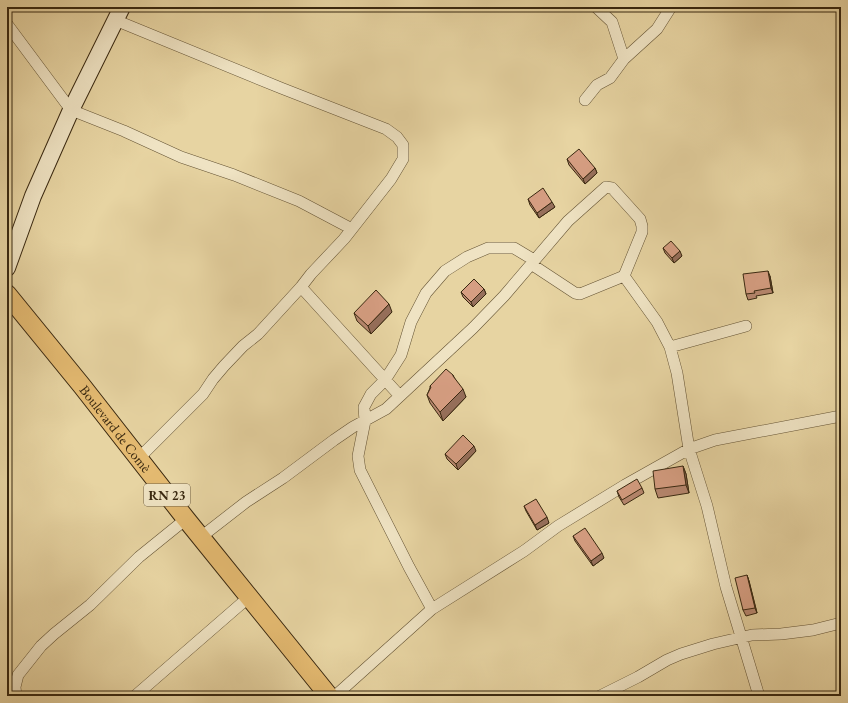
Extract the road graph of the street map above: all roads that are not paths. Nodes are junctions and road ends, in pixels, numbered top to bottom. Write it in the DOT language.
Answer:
graph roads {
  1 [pos="596,7"];
  2 [pos="671,7"];
  3 [pos="119,14"];
  4 [pos="7,24"];
  5 [pos="624,59"];
  6 [pos="585,100"];
  7 [pos="71,110"];
  8 [pos="352,229"];
  9 [pos="533,262"];
  10 [pos="7,268"];
  11 [pos="624,276"];
  12 [pos="301,287"];
  13 [pos="7,294"];
  14 [pos="746,326"];
  15 [pos="670,347"];
  16 [pos="385,380"];
  17 [pos="399,396"];
  18 [pos="841,416"];
  19 [pos="366,421"];
  20 [pos="689,449"];
  21 [pos="139,458"];
  22 [pos="186,519"];
  23 [pos="202,537"];
  24 [pos="249,597"];
  25 [pos="432,609"];
  26 [pos="841,623"];
  27 [pos="742,638"];
  28 [pos="16,696"];
  29 [pos="135,696"];
  30 [pos="328,696"];
  31 [pos="335,696"];
  32 [pos="600,696"];
  33 [pos="759,696"];
  1 -- 5 [label="street"];
  2 -- 5 [label="street"];
  3 -- 7 [label="street"];
  3 -- 8 [label="street"];
  4 -- 7 [label="street"];
  5 -- 6 [label="street"];
  7 -- 8 [label="street"];
  7 -- 10 [label="street"];
  8 -- 12 [label="street"];
  9 -- 11 [label="street"];
  9 -- 11 [label="street"];
  9 -- 16 [label="street"];
  9 -- 17 [label="street"];
  11 -- 15 [label="street"];
  12 -- 16 [label="street"];
  12 -- 21 [label="street"];
  13 -- 21 [label="main road, Boulevard de Comè / RN 23"];
  14 -- 15 [label="street"];
  15 -- 20 [label="street"];
  16 -- 17 [label="street"];
  16 -- 19 [label="street"];
  17 -- 19 [label="street"];
  18 -- 20 [label="street"];
  19 -- 23 [label="street"];
  19 -- 25 [label="street"];
  20 -- 25 [label="street"];
  20 -- 27 [label="street"];
  21 -- 22 [label="main road, Boulevard de Comè / RN 23"];
  22 -- 23 [label="main road, Boulevard de Comè / RN 23"];
  22 -- 28 [label="street"];
  23 -- 24 [label="main road, Boulevard de Comè / RN 23"];
  24 -- 29 [label="street"];
  24 -- 30 [label="main road, Boulevard de Comè / RN 23"];
  25 -- 31 [label="street"];
  26 -- 27 [label="street"];
  27 -- 32 [label="street"];
  27 -- 33 [label="street"];
}
